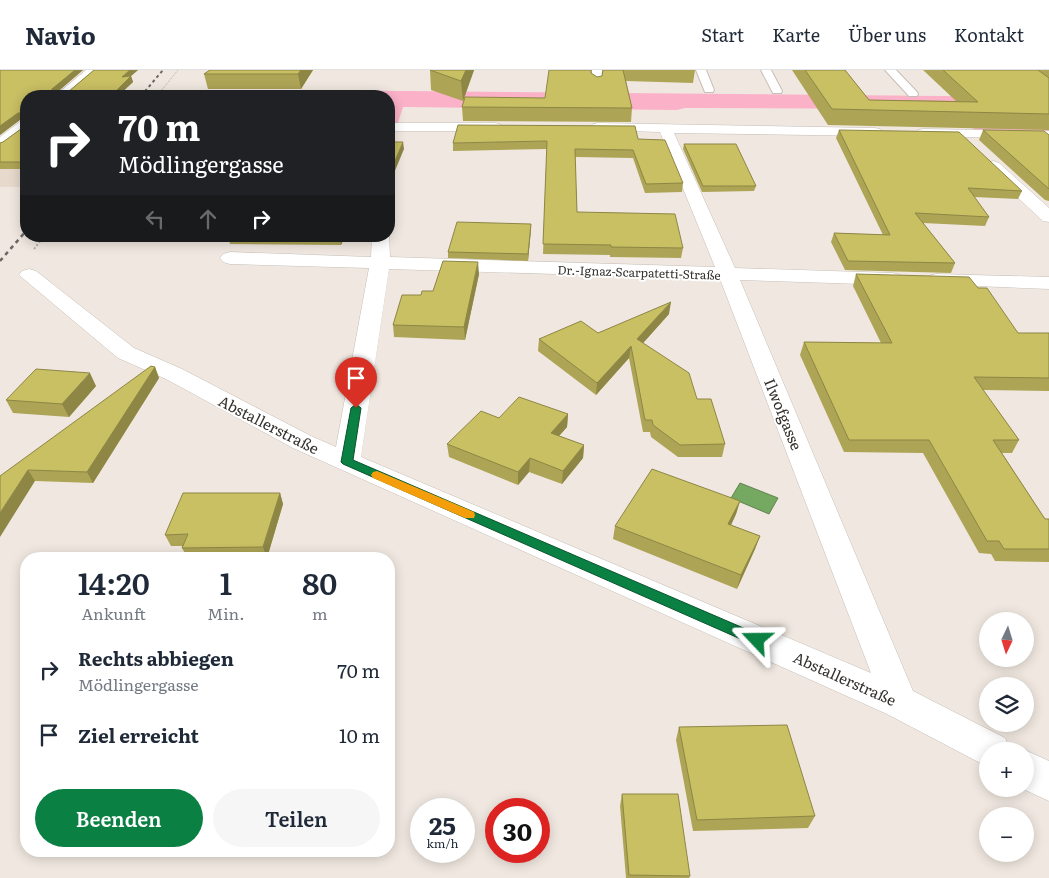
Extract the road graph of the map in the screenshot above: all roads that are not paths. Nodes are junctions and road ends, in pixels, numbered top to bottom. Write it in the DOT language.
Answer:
graph roads {
  1 [pos="94,70"];
  2 [pos="597,70"];
  3 [pos="702,70"];
  4 [pos="766,70"];
  5 [pos="890,70"];
  6 [pos="598,86"];
  7 [pos="69,90"];
  8 [pos="709,90"];
  9 [pos="777,91"];
  10 [pos="913,94"];
  11 [pos="508,127"];
  12 [pos="586,127"];
  13 [pos="665,128"];
  14 [pos="20,129"];
  15 [pos="395,129"];
  16 [pos="890,132"];
  17 [pos="910,133"];
  18 [pos="960,133"];
  19 [pos="1049,135"];
  20 [pos="0,144"];
  21 [pos="1049,217"];
  22 [pos="381,242"];
  23 [pos="230,258"];
  24 [pos="380,264"];
  25 [pos="29,275"];
  26 [pos="728,275"];
  27 [pos="1049,283"];
  28 [pos="347,462"];
  29 [pos="900,702"];
  30 [pos="979,744"];
  31 [pos="1034,774"];
  32 [pos="1049,782"];
  1 -- 7 [label="street"];
  2 -- 6 [label="lane"];
  3 -- 8 [label="lane"];
  4 -- 9 [label="lane"];
  5 -- 10 [label="lane"];
  11 -- 15 [label="street"];
  12 -- 13 [label="street"];
  13 -- 16 [label="street"];
  13 -- 26 [label="street, Ilwofgasse"];
  14 -- 20 [label="street"];
  17 -- 18 [label="street"];
  18 -- 19 [label="street"];
  18 -- 21 [label="street"];
  22 -- 24 [label="street"];
  23 -- 24 [label="street, Dr.-Ignaz-Scarpatetti-Straße"];
  24 -- 26 [label="street, Dr.-Ignaz-Scarpatetti-Straße"];
  24 -- 28 [label="street"];
  25 -- 28 [label="street, Abstallerstraße"];
  26 -- 27 [label="street, Dr.-Ignaz-Scarpatetti-Straße"];
  26 -- 29 [label="street, Ilwofgasse"];
  28 -- 29 [label="street, Abstallerstraße"];
  29 -- 30 [label="street, Abstallerstraße"];
  31 -- 32 [label="street"];
}
